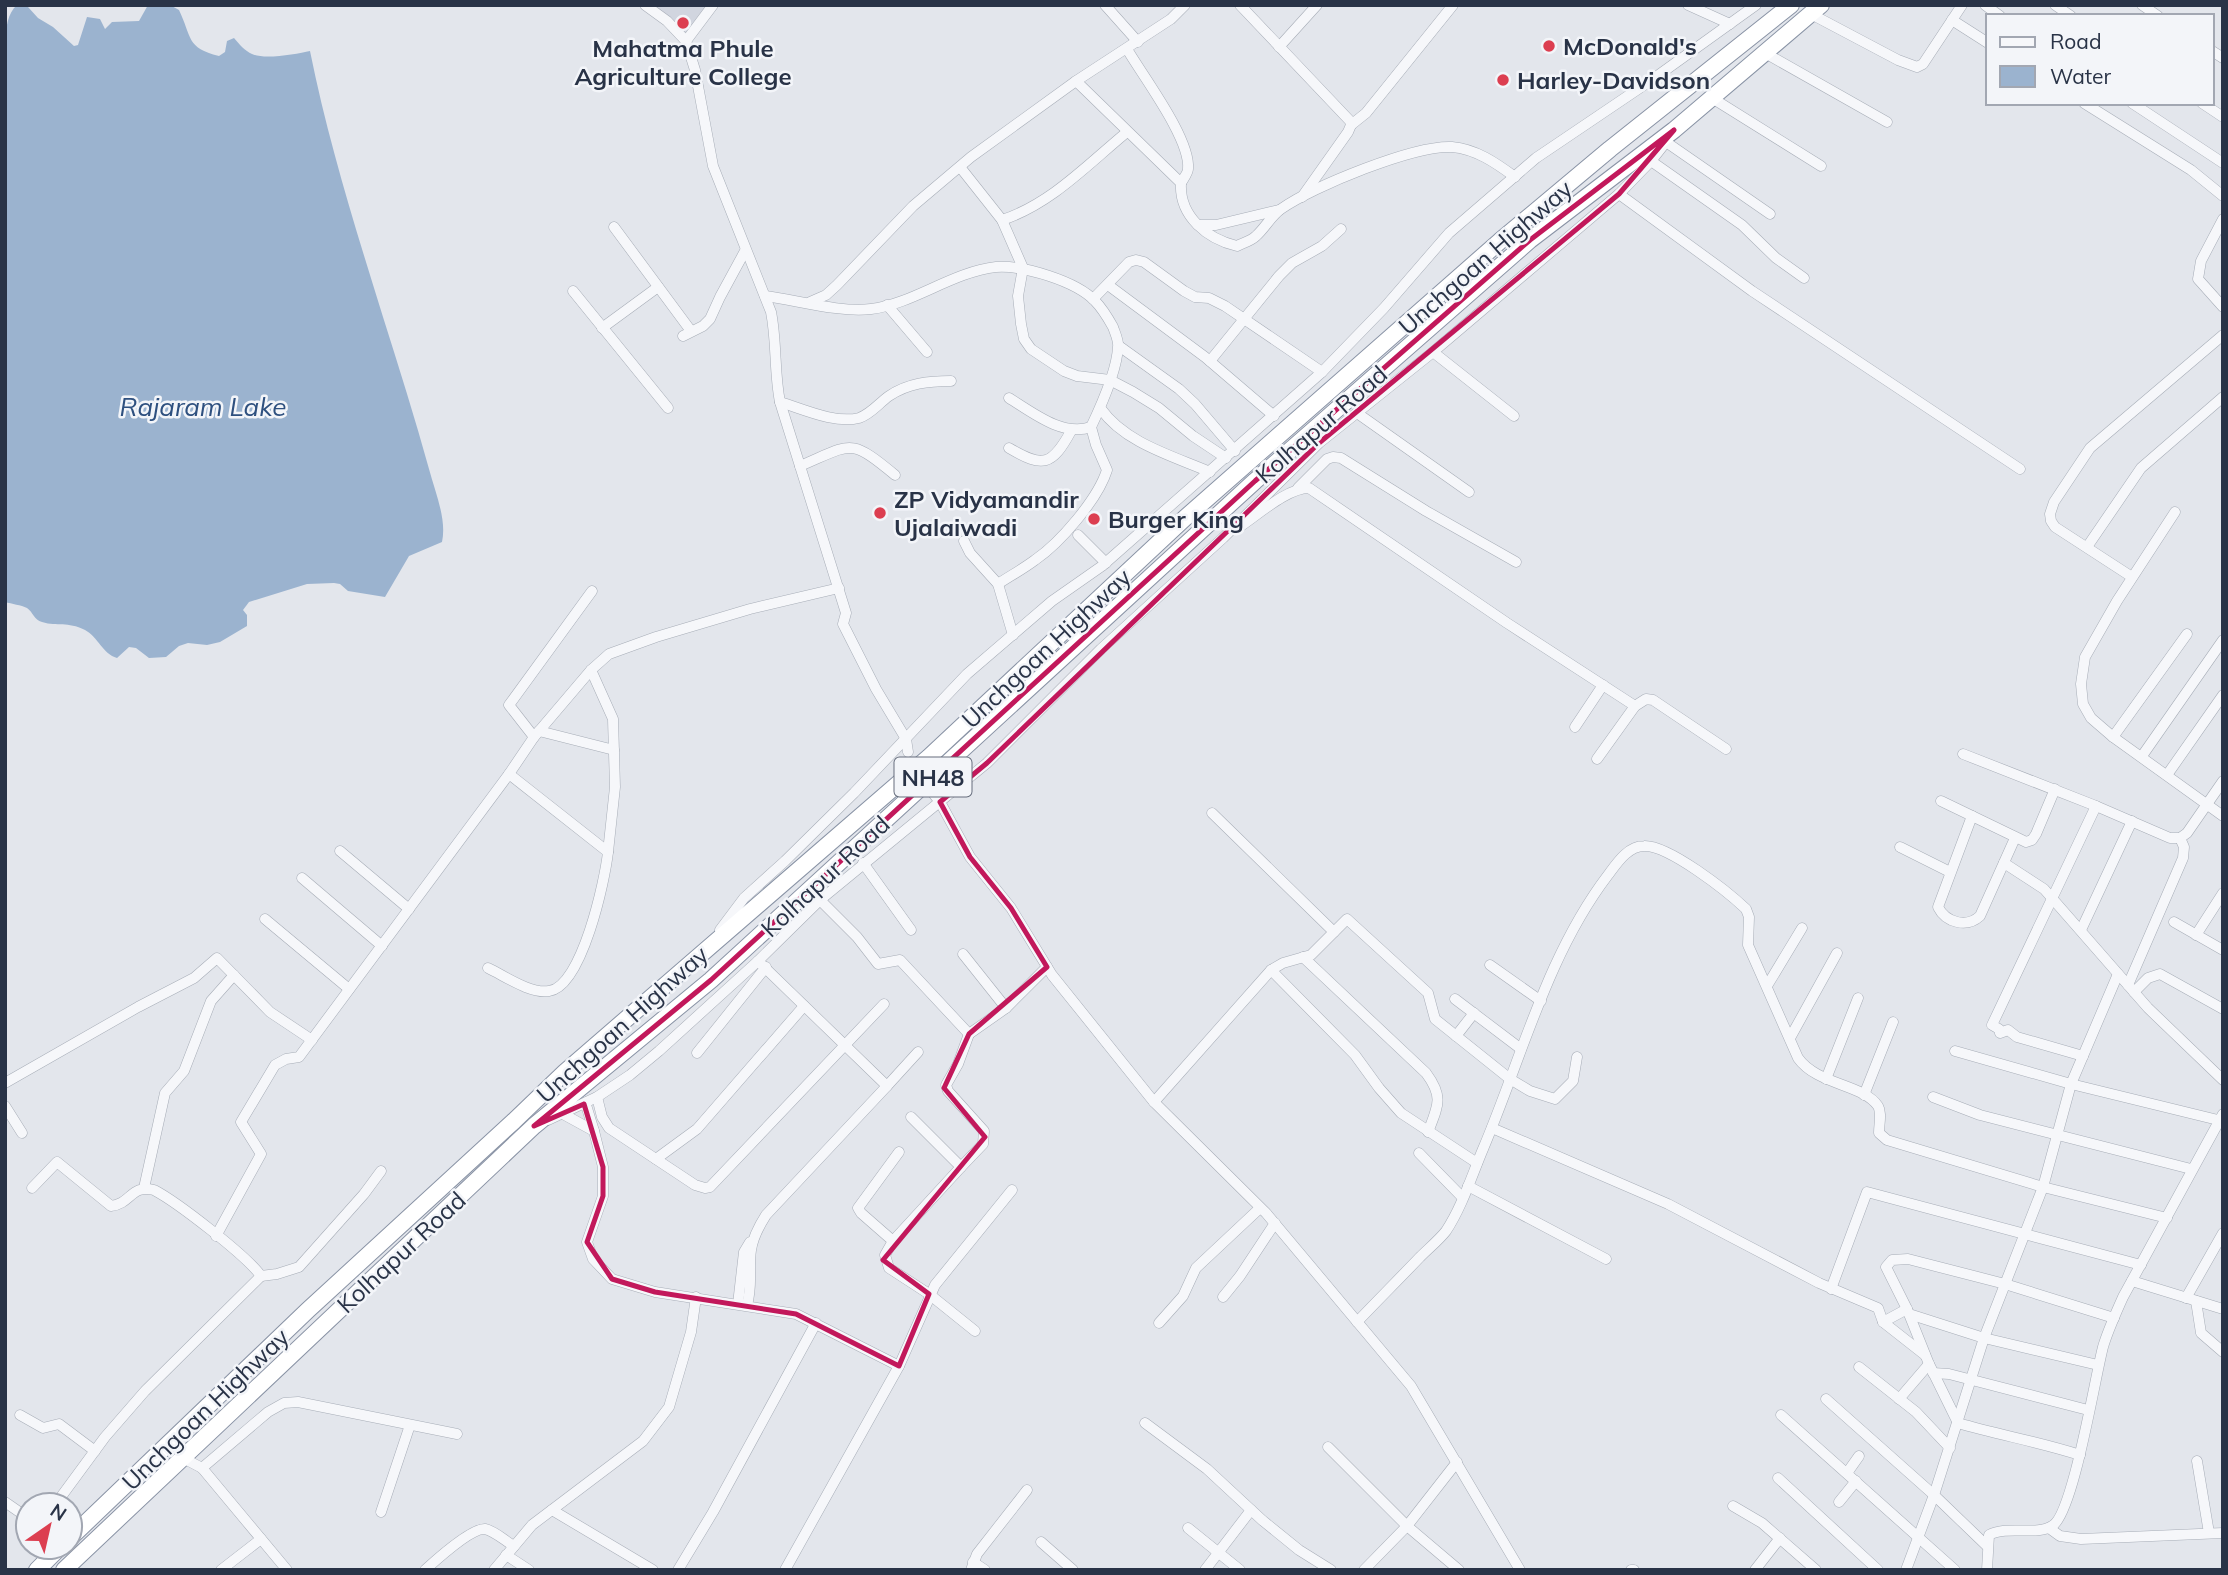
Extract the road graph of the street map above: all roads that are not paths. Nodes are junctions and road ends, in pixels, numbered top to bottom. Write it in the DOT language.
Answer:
graph roads {
  1 [pos="645,5"];
  2 [pos="713,5"];
  3 [pos="1105,5"];
  4 [pos="1185,5"];
  5 [pos="1240,5"];
  6 [pos="1317,5"];
  7 [pos="1453,5"];
  8 [pos="1688,5"];
  9 [pos="1756,5"];
  10 [pos="1791,5"];
  11 [pos="1958,7"];
  12 [pos="1816,10"];
  13 [pos="1952,20"];
  14 [pos="1730,24"];
  15 [pos="686,40"];
  16 [pos="1138,42"];
  17 [pos="1986,42"];
  18 [pos="1279,47"];
  19 [pos="1126,49"];
  20 [pos="1765,53"];
  21 [pos="1076,81"];
  22 [pos="1712,98"];
  23 [pos="2087,105"];
  24 [pos="2135,105"];
  25 [pos="2206,105"];
  26 [pos="2223,117"];
  27 [pos="1887,122"];
  28 [pos="1351,125"];
  29 [pos="1127,132"];
  30 [pos="1670,136"];
  31 [pos="1651,161"];
  32 [pos="2223,163"];
  33 [pos="1821,166"];
  34 [pos="960,167"];
  35 [pos="1515,177"];
  36 [pos="1181,183"];
  37 [pos="1619,194"];
  38 [pos="2223,195"];
  39 [pos="1301,197"];
  40 [pos="1279,210"];
  41 [pos="1770,214"];
  42 [pos="1002,219"];
  43 [pos="2223,219"];
  44 [pos="1198,225"];
  45 [pos="614,227"];
  46 [pos="1341,229"];
  47 [pos="745,251"];
  48 [pos="1023,268"];
  49 [pos="1804,278"];
  50 [pos="1108,285"];
  51 [pos="658,287"];
  52 [pos="573,291"];
  53 [pos="765,296"];
  54 [pos="1093,299"];
  55 [pos="810,302"];
  56 [pos="887,305"];
  57 [pos="2223,307"];
  58 [pos="1244,318"];
  59 [pos="602,328"];
  60 [pos="2223,335"];
  61 [pos="1119,346"];
  62 [pos="926,352"];
  63 [pos="1433,352"];
  64 [pos="1210,361"];
  65 [pos="1322,372"];
  66 [pos="1110,380"];
  67 [pos="951,381"];
  68 [pos="2223,397"];
  69 [pos="1009,398"];
  70 [pos="780,402"];
  71 [pos="668,408"];
  72 [pos="1101,409"];
  73 [pos="1357,414"];
  74 [pos="1274,416"];
  75 [pos="1514,416"];
  76 [pos="1091,428"];
  77 [pos="1071,431"];
  78 [pos="1009,448"];
  79 [pos="1230,455"];
  80 [pos="800,467"];
  81 [pos="2020,469"];
  82 [pos="1210,472"];
  83 [pos="895,475"];
  84 [pos="1298,488"];
  85 [pos="1469,492"];
  86 [pos="2175,512"];
  87 [pos="1077,536"];
  88 [pos="1223,538"];
  89 [pos="964,541"];
  90 [pos="2087,547"];
  91 [pos="1516,562"];
  92 [pos="1106,563"];
  93 [pos="2132,577"];
  94 [pos="998,584"];
  95 [pos="839,588"];
  96 [pos="592,591"];
  97 [pos="2187,634"];
  98 [pos="1013,635"];
  99 [pos="2223,640"];
  100 [pos="591,670"];
  101 [pos="1603,685"];
  102 [pos="2223,695"];
  103 [pos="1634,706"];
  104 [pos="1574,727"];
  105 [pos="536,734"];
  106 [pos="2113,737"];
  107 [pos="906,739"];
  108 [pos="1726,749"];
  109 [pos="614,750"];
  110 [pos="908,752"];
  111 [pos="1963,754"];
  112 [pos="2142,756"];
  113 [pos="1597,759"];
  114 [pos="509,774"];
  115 [pos="2166,775"];
  116 [pos="2223,781"];
  117 [pos="928,787"];
  118 [pos="2055,789"];
  119 [pos="1941,801"];
  120 [pos="940,802"];
  121 [pos="2207,803"];
  122 [pos="2096,806"];
  123 [pos="1212,813"];
  124 [pos="1972,816"];
  125 [pos="2223,816"];
  126 [pos="2132,821"];
  127 [pos="2015,838"];
  128 [pos="2180,838"];
  129 [pos="1900,847"];
  130 [pos="340,851"];
  131 [pos="608,852"];
  132 [pos="863,863"];
  133 [pos="2004,863"];
  134 [pos="1950,872"];
  135 [pos="302,878"];
  136 [pos="2223,893"];
  137 [pos="2054,898"];
  138 [pos="820,900"];
  139 [pos="409,909"];
  140 [pos="265,919"];
  141 [pos="2174,922"];
  142 [pos="1802,928"];
  143 [pos="911,930"];
  144 [pos="2081,930"];
  145 [pos="1334,932"];
  146 [pos="2196,935"];
  147 [pos="382,946"];
  148 [pos="708,948"];
  149 [pos="2223,950"];
  150 [pos="1838,953"];
  151 [pos="963,954"];
  152 [pos="1303,957"];
  153 [pos="762,964"];
  154 [pos="1490,965"];
  155 [pos="1047,967"];
  156 [pos="488,968"];
  157 [pos="1272,970"];
  158 [pos="2118,974"];
  159 [pos="234,975"];
  160 [pos="1767,986"];
  161 [pos="349,989"];
  162 [pos="2131,989"];
  163 [pos="1858,998"];
  164 [pos="1455,999"];
  165 [pos="1541,1001"];
  166 [pos="884,1004"];
  167 [pos="804,1006"];
  168 [pos="1006,1007"];
  169 [pos="2223,1009"];
  170 [pos="1474,1013"];
  171 [pos="1893,1022"];
  172 [pos="969,1034"];
  173 [pos="1456,1036"];
  174 [pos="1790,1038"];
  175 [pos="312,1040"];
  176 [pos="843,1044"];
  177 [pos="1521,1049"];
  178 [pos="1955,1051"];
  179 [pos="918,1052"];
  180 [pos="697,1053"];
  181 [pos="2083,1056"];
  182 [pos="1577,1057"];
  183 [pos="1510,1079"];
  184 [pos="1826,1079"];
  185 [pos="2223,1080"];
  186 [pos="5,1083"];
  187 [pos="2071,1084"];
  188 [pos="887,1086"];
  189 [pos="1864,1095"];
  190 [pos="1933,1097"];
  191 [pos="592,1100"];
  192 [pos="1154,1102"];
  193 [pos="5,1106"];
  194 [pos="563,1114"];
  195 [pos="911,1117"];
  196 [pos="2221,1117"];
  197 [pos="534,1126"];
  198 [pos="1492,1128"];
  199 [pos="594,1130"];
  200 [pos="1428,1132"];
  201 [pos="22,1133"];
  202 [pos="2056,1135"];
  203 [pos="899,1152"];
  204 [pos="1419,1153"];
  205 [pos="656,1159"];
  206 [pos="1477,1163"];
  207 [pos="961,1167"];
  208 [pos="2191,1169"];
  209 [pos="381,1171"];
  210 [pos="1468,1186"];
  211 [pos="2043,1186"];
  212 [pos="32,1188"];
  213 [pos="144,1188"];
  214 [pos="1012,1190"];
  215 [pos="1462,1197"];
  216 [pos="1261,1208"];
  217 [pos="2167,1218"];
  218 [pos="1275,1223"];
  219 [pos="2025,1233"];
  220 [pos="2223,1233"];
  221 [pos="216,1237"];
  222 [pos="893,1241"];
  223 [pos="1606,1259"];
  224 [pos="2141,1265"];
  225 [pos="261,1276"];
  226 [pos="2132,1281"];
  227 [pos="2005,1284"];
  228 [pos="1831,1289"];
  229 [pos="929,1294"];
  230 [pos="696,1297"];
  231 [pos="1223,1297"];
  232 [pos="2191,1299"];
  233 [pos="742,1304"];
  234 [pos="2223,1309"];
  235 [pos="1908,1311"];
  236 [pos="2114,1318"];
  237 [pos="1357,1322"];
  238 [pos="1883,1322"];
  239 [pos="816,1323"];
  240 [pos="1159,1323"];
  241 [pos="975,1331"];
  242 [pos="1984,1338"];
  243 [pos="2223,1352"];
  244 [pos="1929,1364"];
  245 [pos="2098,1365"];
  246 [pos="899,1366"];
  247 [pos="1859,1367"];
  248 [pos="1973,1380"];
  249 [pos="1826,1399"];
  250 [pos="1899,1399"];
  251 [pos="2088,1410"];
  252 [pos="20,1415"];
  253 [pos="1781,1415"];
  254 [pos="1145,1423"];
  255 [pos="1958,1423"];
  256 [pos="410,1425"];
  257 [pos="457,1434"];
  258 [pos="1328,1447"];
  259 [pos="1950,1448"];
  260 [pos="95,1451"];
  261 [pos="2080,1455"];
  262 [pos="1860,1456"];
  263 [pos="183,1458"];
  264 [pos="2197,1461"];
  265 [pos="1457,1462"];
  266 [pos="202,1468"];
  267 [pos="1847,1473"];
  268 [pos="1778,1478"];
  269 [pos="1856,1481"];
  270 [pos="1027,1490"];
  271 [pos="65,1491"];
  272 [pos="1934,1495"];
  273 [pos="1839,1502"];
  274 [pos="1733,1506"];
  275 [pos="552,1510"];
  276 [pos="1251,1510"];
  277 [pos="381,1512"];
  278 [pos="84,1525"];
  279 [pos="1407,1525"];
  280 [pos="1188,1528"];
  281 [pos="2049,1528"];
  282 [pos="2210,1533"];
  283 [pos="2223,1533"];
  284 [pos="1919,1536"];
  285 [pos="1780,1538"];
  286 [pos="261,1539"];
  287 [pos="1041,1542"];
  288 [pos="514,1546"];
  289 [pos="1987,1546"];
  290 [pos="1220,1553"];
  291 [pos="506,1555"];
  292 [pos="972,1566"];
  293 [pos="64,1570"];
  294 [pos="221,1570"];
  295 [pos="287,1570"];
  296 [pos="425,1570"];
  297 [pos="494,1570"];
  298 [pos="529,1570"];
  299 [pos="653,1570"];
  300 [pos="678,1570"];
  301 [pos="785,1570"];
  302 [pos="985,1570"];
  303 [pos="1073,1570"];
  304 [pos="1205,1570"];
  305 [pos="1240,1570"];
  306 [pos="1331,1570"];
  307 [pos="1364,1570"];
  308 [pos="1459,1570"];
  309 [pos="1520,1570"];
  310 [pos="1755,1570"];
  311 [pos="1816,1570"];
  312 [pos="1878,1570"];
  313 [pos="1906,1570"];
  314 [pos="1955,1570"];
  315 [pos="1987,1570"];
  1 -- 15 [label="street"];
  2 -- 15 [label="street"];
  3 -- 16 [label="street"];
  4 -- 16 [label="street"];
  5 -- 18 [label="street"];
  6 -- 18 [label="street"];
  7 -- 28 [label="street"];
  8 -- 14 [label="street"];
  9 -- 14 [label="street"];
  10 -- 148 [label="highway, Unchgoan Highway / NH48"];
  11 -- 13 [label="street"];
  12 -- 13 [label="street"];
  12 -- 20 [label="highway, Kolhapur Road / NH48"];
  13 -- 17 [label="street"];
  14 -- 35 [label="street"];
  15 -- 47 [label="street"];
  16 -- 19 [label="street"];
  18 -- 28 [label="street"];
  19 -- 21 [label="street"];
  19 -- 36 [label="street"];
  20 -- 22 [label="highway, Kolhapur Road / NH48"];
  20 -- 27 [label="street"];
  21 -- 29 [label="street"];
  21 -- 34 [label="street"];
  22 -- 30 [label="highway, Kolhapur Road / NH48"];
  22 -- 33 [label="street"];
  23 -- 38 [label="street"];
  24 -- 32 [label="street"];
  25 -- 26 [label="street"];
  28 -- 39 [label="street"];
  29 -- 36 [label="street"];
  29 -- 42 [label="street"];
  30 -- 31 [label="street"];
  30 -- 41 [label="street"];
  30 -- 197 [label="highway, Kolhapur Road / NH48"];
  31 -- 37 [label="street"];
  31 -- 49 [label="street"];
  34 -- 42 [label="street"];
  34 -- 55 [label="street"];
  35 -- 39 [label="street"];
  35 -- 65 [label="street"];
  36 -- 44 [label="street"];
  37 -- 63 [label="street"];
  37 -- 81 [label="street"];
  39 -- 40 [label="street"];
  40 -- 44 [label="street"];
  40 -- 44 [label="street"];
  42 -- 48 [label="street"];
  43 -- 57 [label="street"];
  45 -- 51 [label="street"];
  46 -- 58 [label="street"];
  47 -- 51 [label="street"];
  47 -- 53 [label="street"];
  48 -- 54 [label="street"];
  48 -- 56 [label="street"];
  48 -- 66 [label="street"];
  50 -- 54 [label="street"];
  50 -- 58 [label="street"];
  50 -- 64 [label="street"];
  51 -- 59 [label="street"];
  52 -- 59 [label="street"];
  53 -- 55 [label="street"];
  53 -- 70 [label="street"];
  54 -- 61 [label="street"];
  55 -- 56 [label="street"];
  56 -- 62 [label="street"];
  58 -- 64 [label="street"];
  58 -- 65 [label="street"];
  59 -- 71 [label="street"];
  60 -- 90 [label="street"];
  61 -- 66 [label="street"];
  61 -- 79 [label="street"];
  63 -- 73 [label="street"];
  63 -- 75 [label="street"];
  64 -- 74 [label="street"];
  65 -- 74 [label="street"];
  66 -- 72 [label="street"];
  66 -- 79 [label="street"];
  67 -- 70 [label="street"];
  68 -- 90 [label="street"];
  69 -- 77 [label="street"];
  70 -- 80 [label="street"];
  72 -- 76 [label="street"];
  72 -- 82 [label="street"];
  73 -- 85 [label="street"];
  73 -- 88 [label="street"];
  74 -- 79 [label="street"];
  76 -- 77 [label="street"];
  76 -- 94 [label="street"];
  77 -- 78 [label="street"];
  79 -- 82 [label="street"];
  80 -- 83 [label="street"];
  80 -- 95 [label="street"];
  82 -- 92 [label="street"];
  84 -- 88 [label="street"];
  84 -- 91 [label="street"];
  84 -- 101 [label="street"];
  86 -- 93 [label="street"];
  87 -- 92 [label="street"];
  88 -- 120 [label="street"];
  89 -- 94 [label="street"];
  90 -- 93 [label="street"];
  92 -- 98 [label="street"];
  93 -- 106 [label="street"];
  94 -- 98 [label="street"];
  95 -- 100 [label="street"];
  95 -- 107 [label="street"];
  96 -- 105 [label="street"];
  97 -- 106 [label="street"];
  98 -- 107 [label="street"];
  99 -- 112 [label="street"];
  100 -- 105 [label="street"];
  100 -- 109 [label="street"];
  101 -- 103 [label="street"];
  101 -- 104 [label="street"];
  102 -- 115 [label="street"];
  103 -- 108 [label="street"];
  103 -- 113 [label="street"];
  105 -- 109 [label="street"];
  105 -- 114 [label="street"];
  106 -- 112 [label="street"];
  107 -- 110 [label="street"];
  107 -- 148 [label="street"];
  109 -- 131 [label="street"];
  111 -- 118 [label="street"];
  112 -- 115 [label="street"];
  114 -- 131 [label="street"];
  114 -- 139 [label="street"];
  115 -- 121 [label="street"];
  116 -- 121 [label="street"];
  117 -- 120 [label="street"];
  118 -- 122 [label="street"];
  118 -- 127 [label="street"];
  119 -- 124 [label="street"];
  120 -- 132 [label="street"];
  120 -- 155 [label="street"];
  121 -- 125 [label="street"];
  121 -- 128 [label="street"];
  122 -- 126 [label="street"];
  122 -- 137 [label="street"];
  123 -- 145 [label="street"];
  124 -- 127 [label="street"];
  124 -- 134 [label="street"];
  126 -- 128 [label="street"];
  126 -- 144 [label="street"];
  127 -- 133 [label="street"];
  128 -- 162 [label="street"];
  129 -- 134 [label="street"];
  130 -- 139 [label="street"];
  131 -- 156 [label="street"];
  132 -- 138 [label="street"];
  132 -- 143 [label="street"];
  133 -- 134 [label="street"];
  133 -- 137 [label="street"];
  135 -- 147 [label="street"];
  136 -- 146 [label="street"];
  137 -- 144 [label="street"];
  137 -- 181 [label="street"];
  138 -- 153 [label="street"];
  138 -- 172 [label="street"];
  139 -- 147 [label="street"];
  140 -- 161 [label="street"];
  141 -- 146 [label="street"];
  142 -- 160 [label="street"];
  144 -- 158 [label="street"];
  145 -- 152 [label="street"];
  145 -- 173 [label="street"];
  146 -- 149 [label="street"];
  147 -- 161 [label="street"];
  148 -- 278 [label="highway, Unchgoan Highway / NH48"];
  150 -- 174 [label="street"];
  151 -- 168 [label="street"];
  152 -- 157 [label="street"];
  152 -- 200 [label="street"];
  153 -- 167 [label="street"];
  153 -- 180 [label="street"];
  153 -- 191 [label="street"];
  154 -- 165 [label="street"];
  155 -- 168 [label="street"];
  155 -- 192 [label="street"];
  157 -- 192 [label="street"];
  157 -- 200 [label="street"];
  158 -- 162 [label="street"];
  158 -- 181 [label="street"];
  159 -- 175 [label="street"];
  159 -- 186 [label="street"];
  159 -- 213 [label="street"];
  160 -- 165 [label="street"];
  160 -- 174 [label="street"];
  161 -- 175 [label="street"];
  162 -- 169 [label="street"];
  162 -- 185 [label="street"];
  163 -- 184 [label="street"];
  164 -- 170 [label="street"];
  165 -- 177 [label="street"];
  166 -- 176 [label="street"];
  167 -- 176 [label="street"];
  167 -- 205 [label="street"];
  168 -- 172 [label="street"];
  170 -- 173 [label="street"];
  170 -- 177 [label="street"];
  171 -- 189 [label="street"];
  172 -- 207 [label="street"];
  173 -- 183 [label="street"];
  174 -- 184 [label="street"];
  175 -- 221 [label="street"];
  176 -- 188 [label="street"];
  176 -- 205 [label="street"];
  177 -- 183 [label="street"];
  178 -- 187 [label="street"];
  179 -- 188 [label="street"];
  181 -- 187 [label="street"];
  182 -- 183 [label="street"];
  183 -- 198 [label="street"];
  184 -- 189 [label="street"];
  187 -- 196 [label="street"];
  187 -- 202 [label="street"];
  188 -- 233 [label="street"];
  189 -- 211 [label="street"];
  190 -- 202 [label="street"];
  191 -- 194 [label="street"];
  191 -- 199 [label="street"];
  191 -- 205 [label="street"];
  192 -- 216 [label="street"];
  193 -- 201 [label="street"];
  194 -- 197 [label="street"];
  194 -- 199 [label="street"];
  195 -- 207 [label="street"];
  196 -- 208 [label="street"];
  197 -- 263 [label="highway, Kolhapur Road / NH48"];
  198 -- 206 [label="street"];
  198 -- 228 [label="street"];
  199 -- 230 [label="street"];
  200 -- 206 [label="street"];
  202 -- 208 [label="street"];
  202 -- 211 [label="street"];
  203 -- 222 [label="street"];
  204 -- 215 [label="street"];
  206 -- 210 [label="street"];
  207 -- 222 [label="street"];
  208 -- 217 [label="street"];
  209 -- 225 [label="street"];
  210 -- 215 [label="street"];
  210 -- 223 [label="street"];
  211 -- 217 [label="street"];
  211 -- 219 [label="street"];
  212 -- 213 [label="street"];
  213 -- 221 [label="street"];
  214 -- 229 [label="street"];
  215 -- 237 [label="street"];
  216 -- 218 [label="street"];
  216 -- 240 [label="street"];
  217 -- 224 [label="street"];
  218 -- 231 [label="street"];
  218 -- 237 [label="street"];
  219 -- 224 [label="street"];
  219 -- 227 [label="street"];
  219 -- 228 [label="street"];
  220 -- 232 [label="street"];
  221 -- 225 [label="street"];
  222 -- 229 [label="street"];
  224 -- 226 [label="street"];
  225 -- 260 [label="street"];
  226 -- 232 [label="street"];
  226 -- 236 [label="street"];
  227 -- 235 [label="street"];
  227 -- 236 [label="street"];
  227 -- 242 [label="street"];
  228 -- 238 [label="street"];
  229 -- 241 [label="street"];
  229 -- 246 [label="street"];
  230 -- 233 [label="street"];
  230 -- 275 [label="street"];
  232 -- 234 [label="street"];
  232 -- 243 [label="street"];
  233 -- 239 [label="street"];
  235 -- 238 [label="street"];
  235 -- 242 [label="street"];
  235 -- 244 [label="street"];
  236 -- 245 [label="street"];
  237 -- 265 [label="street"];
  238 -- 244 [label="street"];
  239 -- 246 [label="street"];
  239 -- 300 [label="street"];
  242 -- 245 [label="street"];
  242 -- 248 [label="street"];
  244 -- 248 [label="street"];
  244 -- 250 [label="street"];
  244 -- 255 [label="street"];
  245 -- 251 [label="street"];
  246 -- 301 [label="street"];
  247 -- 250 [label="street"];
  248 -- 251 [label="street"];
  248 -- 255 [label="street"];
  249 -- 272 [label="street"];
  250 -- 259 [label="street"];
  251 -- 261 [label="street"];
  252 -- 260 [label="street"];
  253 -- 267 [label="street"];
  254 -- 276 [label="street"];
  255 -- 259 [label="street"];
  255 -- 261 [label="street"];
  256 -- 257 [label="street"];
  256 -- 266 [label="street"];
  256 -- 277 [label="street"];
  258 -- 279 [label="street"];
  259 -- 272 [label="street"];
  260 -- 271 [label="street"];
  261 -- 281 [label="street"];
  262 -- 267 [label="street"];
  263 -- 266 [label="street"];
  263 -- 293 [label="highway, Kolhapur Road / NH48"];
  264 -- 282 [label="street"];
  265 -- 279 [label="street"];
  265 -- 309 [label="street"];
  266 -- 286 [label="street"];
  267 -- 269 [label="street"];
  268 -- 312 [label="street"];
  269 -- 273 [label="street"];
  269 -- 284 [label="street"];
  270 -- 292 [label="street"];
  272 -- 284 [label="street"];
  272 -- 289 [label="street"];
  274 -- 285 [label="street"];
  275 -- 288 [label="street"];
  275 -- 299 [label="street"];
  276 -- 290 [label="street"];
  276 -- 306 [label="street"];
  279 -- 307 [label="street"];
  279 -- 308 [label="street"];
  280 -- 290 [label="street"];
  281 -- 282 [label="street"];
  281 -- 289 [label="street"];
  282 -- 283 [label="street"];
  284 -- 313 [label="street"];
  284 -- 314 [label="street"];
  285 -- 310 [label="street"];
  285 -- 311 [label="street"];
  286 -- 294 [label="street"];
  286 -- 295 [label="street"];
  287 -- 303 [label="street"];
  288 -- 291 [label="street"];
  288 -- 296 [label="street"];
  289 -- 315 [label="street"];
  290 -- 304 [label="street"];
  290 -- 305 [label="street"];
  291 -- 297 [label="street"];
  291 -- 298 [label="street"];
  292 -- 302 [label="street"];
}
